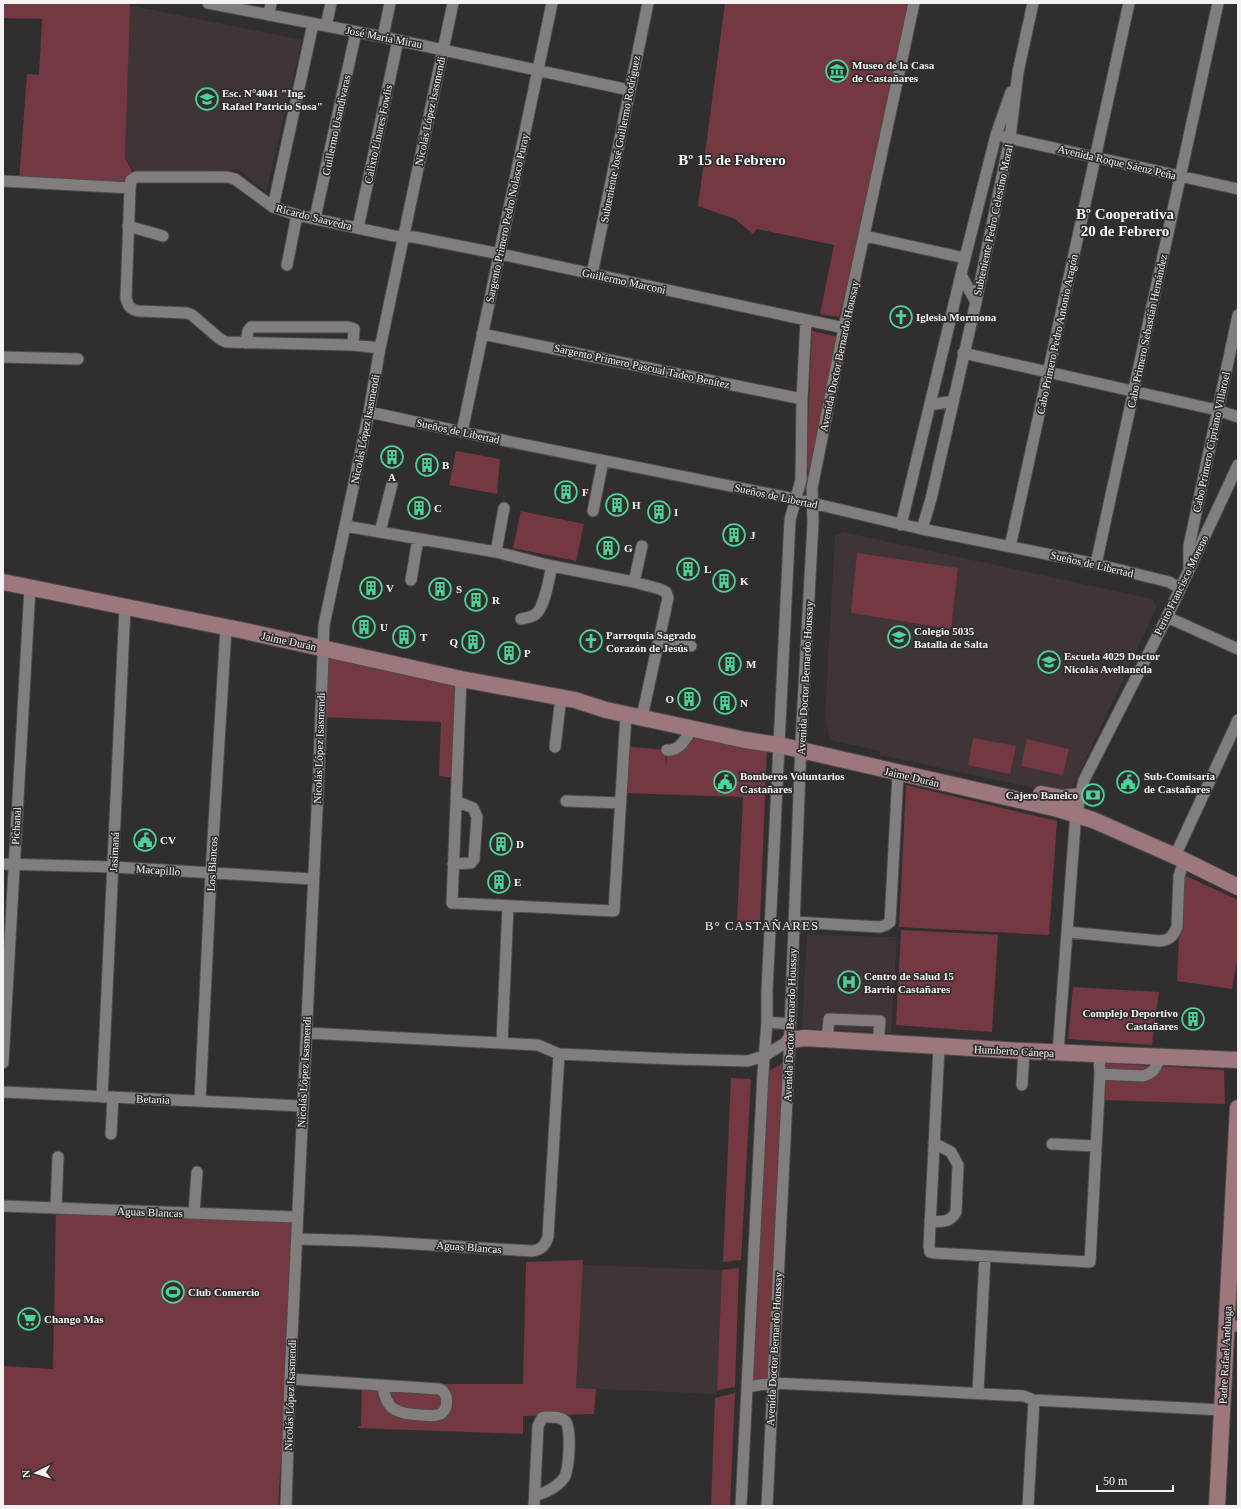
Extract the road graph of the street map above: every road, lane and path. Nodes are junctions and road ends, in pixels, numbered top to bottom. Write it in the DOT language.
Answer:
graph roads {
  1 [pos="208,3"];
  2 [pos="271,3"];
  3 [pos="331,3"];
  4 [pos="390,3"];
  5 [pos="453,3"];
  6 [pos="552,3"];
  7 [pos="648,3"];
  8 [pos="914,3"];
  9 [pos="1129,3"];
  10 [pos="1218,3"];
  11 [pos="1030,4"];
  12 [pos="269,16"];
  13 [pos="313,24"];
  14 [pos="326,26"];
  15 [pos="356,32"];
  16 [pos="382,37"];
  17 [pos="398,40"];
  18 [pos="443,49"];
  19 [pos="538,71"];
  20 [pos="1018,72"];
  21 [pos="629,90"];
  22 [pos="996,135"];
  23 [pos="1010,138"];
  24 [pos="1095,157"];
  25 [pos="1181,177"];
  26 [pos="3,181"];
  27 [pos="130,188"];
  28 [pos="1238,189"];
  29 [pos="272,207"];
  30 [pos="297,215"];
  31 [pos="315,218"];
  32 [pos="128,226"];
  33 [pos="358,228"];
  34 [pos="162,236"];
  35 [pos="404,236"];
  36 [pos="865,236"];
  37 [pos="500,254"];
  38 [pos="965,258"];
  39 [pos="288,266"];
  40 [pos="592,274"];
  41 [pos="961,275"];
  42 [pos="976,302"];
  43 [pos="1238,315"];
  44 [pos="806,320"];
  45 [pos="844,328"];
  46 [pos="482,334"];
  47 [pos="246,343"];
  48 [pos="353,346"];
  49 [pos="380,348"];
  50 [pos="963,353"];
  51 [pos="3,357"];
  52 [pos="78,359"];
  53 [pos="1049,373"];
  54 [pos="1133,391"];
  55 [pos="802,399"];
  56 [pos="952,401"];
  57 [pos="930,405"];
  58 [pos="1217,410"];
  59 [pos="369,412"];
  60 [pos="1238,417"];
  61 [pos="462,432"];
  62 [pos="603,461"];
  63 [pos="1238,465"];
  64 [pos="392,484"];
  65 [pos="795,499"];
  66 [pos="813,503"];
  67 [pos="504,508"];
  68 [pos="593,511"];
  69 [pos="901,525"];
  70 [pos="345,526"];
  71 [pos="922,529"];
  72 [pos="380,532"];
  73 [pos="418,539"];
  74 [pos="642,546"];
  75 [pos="1010,547"];
  76 [pos="496,552"];
  77 [pos="1096,564"];
  78 [pos="552,566"];
  79 [pos="1189,569"];
  80 [pos="411,580"];
  81 [pos="3,582"];
  82 [pos="634,582"];
  83 [pos="30,588"];
  84 [pos="1180,588"];
  85 [pos="125,607"];
  86 [pos="1167,616"];
  87 [pos="521,619"];
  88 [pos="226,628"];
  89 [pos="660,638"];
  90 [pos="691,646"];
  91 [pos="323,649"];
  92 [pos="1238,649"];
  93 [pos="461,679"];
  94 [pos="568,699"];
  95 [pos="643,713"];
  96 [pos="626,714"];
  97 [pos="1238,720"];
  98 [pos="693,728"];
  99 [pos="779,741"];
  100 [pos="555,747"];
  101 [pos="801,747"];
  102 [pos="667,750"];
  103 [pos="898,774"];
  104 [pos="1080,796"];
  105 [pos="456,801"];
  106 [pos="566,801"];
  107 [pos="620,803"];
  108 [pos="1077,814"];
  109 [pos="1179,858"];
  110 [pos="8,864"];
  111 [pos="453,864"];
  112 [pos="113,867"];
  113 [pos="211,873"];
  114 [pos="313,879"];
  115 [pos="1238,887"];
  116 [pos="508,906"];
  117 [pos="795,922"];
  118 [pos="1068,932"];
  119 [pos="767,1022"];
  120 [pos="790,1024"];
  121 [pos="307,1033"];
  122 [pos="790,1040"];
  123 [pos="827,1040"];
  124 [pos="502,1043"];
  125 [pos="878,1043"];
  126 [pos="938,1047"];
  127 [pos="1024,1052"];
  128 [pos="1058,1053"];
  129 [pos="559,1054"];
  130 [pos="1099,1054"];
  131 [pos="764,1056"];
  132 [pos="1159,1057"];
  133 [pos="1238,1060"];
  134 [pos="3,1063"];
  135 [pos="1100,1074"];
  136 [pos="1022,1085"];
  137 [pos="3,1092"];
  138 [pos="108,1097"];
  139 [pos="200,1101"];
  140 [pos="302,1106"];
  141 [pos="1238,1108"];
  142 [pos="111,1134"];
  143 [pos="934,1142"];
  144 [pos="1052,1144"];
  145 [pos="1095,1146"];
  146 [pos="58,1157"];
  147 [pos="197,1172"];
  148 [pos="1236,1190"];
  149 [pos="3,1206"];
  150 [pos="56,1208"];
  151 [pos="194,1213"];
  152 [pos="297,1217"];
  153 [pos="930,1221"];
  154 [pos="297,1239"];
  155 [pos="1234,1248"];
  156 [pos="985,1256"];
  157 [pos="1232,1326"];
  158 [pos="290,1380"];
  159 [pos="772,1383"];
  160 [pos="383,1386"];
  161 [pos="748,1387"];
  162 [pos="978,1393"];
  163 [pos="1034,1400"];
  164 [pos="1222,1410"];
  165 [pos="535,1500"];
  166 [pos="286,1506"];
  167 [pos="741,1506"];
  168 [pos="767,1506"];
  169 [pos="1028,1506"];
  170 [pos="1217,1506"];
  1 -- 12 [label="street, José María Mirau"];
  2 -- 12 [label="street"];
  3 -- 14 [label="street"];
  4 -- 16 [label="street"];
  5 -- 18 [label="street, Nicolás López Isasmendi"];
  6 -- 19 [label="street, Sargento Primero Pedro Nolasco Puray"];
  7 -- 21 [label="street, Subteniente José Guillermo Rodríguez"];
  8 -- 36 [label="street, Avenida Doctor Bernardo Houssay"];
  9 -- 24 [label="street, Cabo Primero Pedro Antonio Aragón"];
  10 -- 25 [label="street, Cabo Primero Sebastián Hernández"];
  11 -- 20 [label="street, Subteniente Pedro Celestino Moral"];
  12 -- 13 [label="street, José María Mirau"];
  13 -- 14 [label="street, José María Mirau"];
  13 -- 29 [label="street"];
  14 -- 15 [label="street, José María Mirau"];
  15 -- 16 [label="street, José María Mirau"];
  15 -- 31 [label="street, Guillermo Usandivaras"];
  16 -- 17 [label="street, José María Mirau"];
  17 -- 18 [label="street, José María Mirau"];
  17 -- 33 [label="street, Calixto Linares Fowlis"];
  18 -- 19 [label="street, José María Mirau"];
  18 -- 35 [label="street, Nicolás López Isasmendi"];
  19 -- 21 [label="street, José María Mirau"];
  19 -- 37 [label="street, Sargento Primero Pedro Nolasco Puray"];
  20 -- 22 [label="street"];
  20 -- 23 [label="street, Subteniente Pedro Celestino Moral"];
  21 -- 40 [label="street, Subteniente José Guillermo Rodríguez"];
  22 -- 23 [label="street, Avenida Roque Sáenz Peña"];
  22 -- 38 [label="street"];
  23 -- 24 [label="street, Avenida Roque Sáenz Peña"];
  23 -- 42 [label="street, Subteniente Pedro Celestino Moral"];
  24 -- 25 [label="street, Avenida Roque Sáenz Peña"];
  24 -- 53 [label="street, Cabo Primero Pedro Antonio Aragón"];
  25 -- 28 [label="street, Avenida Roque Sáenz Peña"];
  25 -- 54 [label="street, Cabo Primero Sebastián Hernández"];
  26 -- 27 [label="street"];
  27 -- 29 [label="street, Ricardo Saavedra"];
  27 -- 32 [label="street"];
  29 -- 30 [label="street, Ricardo Saavedra"];
  30 -- 31 [label="street, Ricardo Saavedra"];
  30 -- 39 [label="street"];
  31 -- 33 [label="street, Ricardo Saavedra"];
  32 -- 34 [label="street"];
  32 -- 47 [label="street"];
  33 -- 35 [label="street, Ricardo Saavedra"];
  35 -- 37 [label="street, Guillermo Marconi"];
  35 -- 49 [label="street, Nicolás López Isasmendi"];
  36 -- 38 [label="street"];
  36 -- 45 [label="street, Avenida Doctor Bernardo Houssay"];
  37 -- 40 [label="street, Guillermo Marconi"];
  37 -- 46 [label="street, Sargento Primero Pedro Nolasco Puray"];
  38 -- 41 [label="street"];
  40 -- 44 [label="street, Guillermo Marconi"];
  41 -- 42 [label="street"];
  41 -- 57 [label="street"];
  42 -- 50 [label="street, Subteniente Pedro Celestino Moral"];
  43 -- 58 [label="street, Cabo Primero Cipriano Villaroel"];
  44 -- 45 [label="street, Guillermo Marconi"];
  44 -- 55 [label="street, Avenida Doctor Bernardo Houssay"];
  45 -- 66 [label="street, Avenida Doctor Bernardo Houssay"];
  46 -- 55 [label="street, Sargento Primero Pascual Tadeo Benítez"];
  46 -- 61 [label="street, Sargento Primero Pedro Nolasco Puray"];
  47 -- 48 [label="street"];
  47 -- 48 [label="street"];
  48 -- 49 [label="street"];
  49 -- 59 [label="street, Nicolás López Isasmendi"];
  50 -- 53 [label="street"];
  50 -- 56 [label="street, Subteniente Pedro Celestino Moral"];
  51 -- 52 [label="street"];
  53 -- 54 [label="street"];
  53 -- 75 [label="street, Cabo Primero Pedro Antonio Aragón"];
  54 -- 58 [label="street"];
  54 -- 77 [label="street, Cabo Primero Sebastián Hernández"];
  55 -- 65 [label="street, Avenida Doctor Bernardo Houssay"];
  56 -- 57 [label="street"];
  56 -- 71 [label="street, Subteniente Pedro Celestino Moral"];
  57 -- 69 [label="street"];
  58 -- 60 [label="street"];
  58 -- 79 [label="street, Cabo Primero Cipriano Villaroel"];
  59 -- 61 [label="street, Sueños de Libertad"];
  59 -- 70 [label="street, Nicolás López Isasmendi"];
  61 -- 62 [label="street, Sueños de Libertad"];
  62 -- 65 [label="street, Sueños de Libertad"];
  62 -- 68 [label="street"];
  63 -- 79 [label="street, Perito Francisco Moreno"];
  64 -- 72 [label="street"];
  65 -- 66 [label="street, Sueños de Libertad"];
  65 -- 99 [label="street, Avenida Doctor Bernardo Houssay"];
  66 -- 69 [label="street, Sueños de Libertad"];
  66 -- 101 [label="street, Avenida Doctor Bernardo Houssay"];
  67 -- 76 [label="street"];
  69 -- 71 [label="street, Sueños de Libertad"];
  70 -- 72 [label="street"];
  70 -- 91 [label="street, Nicolás López Isasmendi"];
  71 -- 75 [label="street, Sueños de Libertad"];
  72 -- 73 [label="street"];
  73 -- 76 [label="street"];
  73 -- 80 [label="street"];
  74 -- 82 [label="street"];
  75 -- 77 [label="street, Sueños de Libertad"];
  76 -- 78 [label="street"];
  77 -- 84 [label="street, Sueños de Libertad"];
  78 -- 82 [label="street"];
  78 -- 87 [label="street"];
  79 -- 84 [label="street, Perito Francisco Moreno"];
  81 -- 83 [label="street, Jaime Durán"];
  82 -- 89 [label="street"];
  83 -- 85 [label="street, Jaime Durán"];
  83 -- 110 [label="street, Pichanal"];
  84 -- 86 [label="street, Perito Francisco Moreno"];
  85 -- 88 [label="street, Jaime Durán"];
  85 -- 112 [label="street, Jasimaná"];
  86 -- 92 [label="street"];
  86 -- 104 [label="street, Perito Francisco Moreno"];
  88 -- 91 [label="street, Jaime Durán"];
  88 -- 113 [label="street, Los Blancos"];
  89 -- 90 [label="street"];
  89 -- 95 [label="street"];
  91 -- 93 [label="street, Jaime Durán"];
  91 -- 114 [label="street, Nicolás López Isasmendi"];
  93 -- 94 [label="street, Jaime Durán"];
  93 -- 105 [label="street"];
  94 -- 95 [label="street, Jaime Durán"];
  94 -- 96 [label="street, Jaime Durán"];
  94 -- 100 [label="street"];
  95 -- 96 [label="street, Jaime Durán"];
  95 -- 98 [label="street, Jaime Durán"];
  95 -- 99 [label="street, Jaime Durán"];
  96 -- 107 [label="street"];
  97 -- 109 [label="street"];
  98 -- 99 [label="street, Jaime Durán"];
  98 -- 102 [label="street"];
  99 -- 101 [label="street, Jaime Durán"];
  99 -- 119 [label="street, Avenida Doctor Bernardo Houssay"];
  101 -- 103 [label="street, Jaime Durán"];
  101 -- 104 [label="street, Jaime Durán"];
  101 -- 117 [label="street, Avenida Doctor Bernardo Houssay"];
  103 -- 108 [label="street, Jaime Durán"];
  103 -- 117 [label="street"];
  104 -- 108 [label="street, Perito Francisco Moreno"];
  105 -- 111 [label="street"];
  105 -- 111 [label="street"];
  106 -- 107 [label="street"];
  107 -- 116 [label="street"];
  108 -- 109 [label="street, Jaime Durán"];
  108 -- 118 [label="street, Perito Francisco Moreno"];
  109 -- 115 [label="street, Jaime Durán"];
  109 -- 118 [label="street"];
  110 -- 112 [label="street, Macapillo"];
  110 -- 134 [label="street, Pichanal"];
  111 -- 116 [label="street"];
  112 -- 113 [label="street, Macapillo"];
  112 -- 138 [label="street, Jasimaná"];
  113 -- 114 [label="street, Macapillo"];
  113 -- 139 [label="street, Los Blancos"];
  114 -- 121 [label="street, Nicolás López Isasmendi"];
  116 -- 124 [label="street"];
  117 -- 120 [label="street, Avenida Doctor Bernardo Houssay"];
  118 -- 128 [label="street, Perito Francisco Moreno"];
  119 -- 120 [label="street"];
  119 -- 131 [label="street, Avenida Doctor Bernardo Houssay"];
  120 -- 122 [label="street, Avenida Doctor Bernardo Houssay"];
  121 -- 124 [label="street"];
  121 -- 140 [label="street, Nicolás López Isasmendi"];
  122 -- 123 [label="street, Humberto Cánepa"];
  122 -- 131 [label="street"];
  122 -- 159 [label="street, Avenida Doctor Bernardo Houssay"];
  123 -- 125 [label="street, Humberto Cánepa"];
  123 -- 125 [label="street"];
  124 -- 129 [label="street"];
  125 -- 126 [label="street, Humberto Cánepa"];
  126 -- 127 [label="street, Humberto Cánepa"];
  126 -- 143 [label="street"];
  127 -- 128 [label="street, Humberto Cánepa"];
  127 -- 136 [label="street"];
  128 -- 130 [label="street, Humberto Cánepa"];
  129 -- 131 [label="street"];
  129 -- 154 [label="street, Aguas Blancas"];
  130 -- 132 [label="street, Humberto Cánepa"];
  130 -- 135 [label="street"];
  131 -- 161 [label="street, Avenida Doctor Bernardo Houssay"];
  132 -- 133 [label="street, Humberto Cánepa"];
  132 -- 135 [label="street"];
  135 -- 145 [label="street"];
  137 -- 138 [label="street, Betania"];
  138 -- 139 [label="street, Betania"];
  138 -- 142 [label="street, Jasimaná"];
  139 -- 140 [label="street, Betania"];
  140 -- 152 [label="street, Nicolás López Isasmendi"];
  141 -- 148 [label="street, Padre Rafael Anduaga"];
  143 -- 153 [label="street"];
  143 -- 153 [label="street"];
  144 -- 145 [label="street"];
  145 -- 156 [label="street"];
  146 -- 150 [label="street"];
  147 -- 151 [label="street"];
  148 -- 155 [label="street, Padre Rafael Anduaga"];
  149 -- 150 [label="street, Aguas Blancas"];
  150 -- 151 [label="street, Aguas Blancas"];
  151 -- 152 [label="street, Aguas Blancas"];
  152 -- 154 [label="street, Nicolás López Isasmendi"];
  153 -- 156 [label="street"];
  154 -- 158 [label="street, Nicolás López Isasmendi"];
  155 -- 157 [label="street, Padre Rafael Anduaga"];
  156 -- 162 [label="street"];
  157 -- 164 [label="street, Padre Rafael Anduaga"];
  158 -- 160 [label="street"];
  158 -- 166 [label="street, Nicolás López Isasmendi"];
  159 -- 161 [label="street"];
  159 -- 162 [label="street"];
  159 -- 168 [label="street, Avenida Doctor Bernardo Houssay"];
  160 -- 160 [label="street"];
  161 -- 167 [label="street, Avenida Doctor Bernardo Houssay"];
  162 -- 163 [label="street"];
  163 -- 164 [label="street"];
  163 -- 169 [label="street"];
  164 -- 170 [label="street, Padre Rafael Anduaga"];
  165 -- 165 [label="street"];
}
